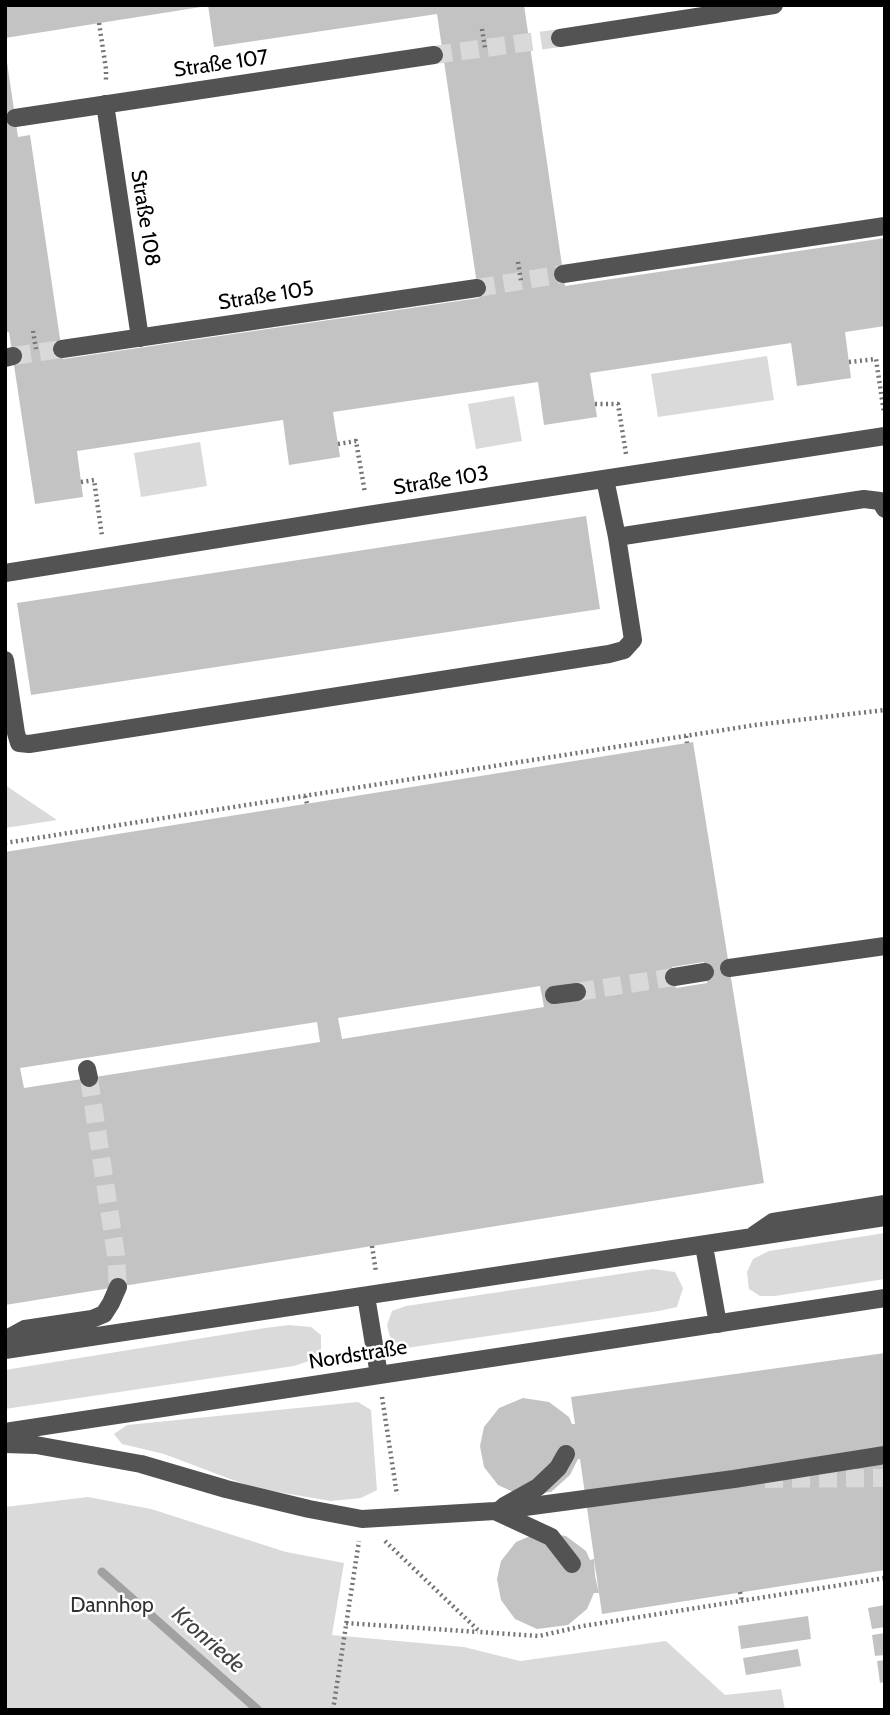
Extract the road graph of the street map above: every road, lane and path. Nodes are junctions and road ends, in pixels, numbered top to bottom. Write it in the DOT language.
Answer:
graph roads {
  1 [pos="774,5"];
  2 [pos="99,23"];
  3 [pos="482,29"];
  4 [pos="560,38"];
  5 [pos="485,48"];
  6 [pos="434,55"];
  7 [pos="105,104"];
  8 [pos="15,118"];
  9 [pos="885,226"];
  10 [pos="518,262"];
  11 [pos="564,275"];
  12 [pos="521,281"];
  13 [pos="477,288"];
  14 [pos="33,331"];
  15 [pos="140,338"];
  16 [pos="62,349"];
  17 [pos="37,353"];
  18 [pos="849,362"];
  19 [pos="594,404"];
  20 [pos="885,417"];
  21 [pos="885,436"];
  22 [pos="338,444"];
  23 [pos="629,475"];
  24 [pos="605,479"];
  25 [pos="81,482"];
  26 [pos="885,509"];
  27 [pos="368,515"];
  28 [pos="617,537"];
  29 [pos="105,557"];
  30 [pos="5,573"];
  31 [pos="5,660"];
  32 [pos="885,710"];
  33 [pos="686,736"];
  34 [pos="687,743"];
  35 [pos="305,796"];
  36 [pos="307,804"];
  37 [pos="5,843"];
  38 [pos="885,946"];
  39 [pos="729,968"];
  40 [pos="701,973"];
  41 [pos="674,977"];
  42 [pos="577,992"];
  43 [pos="554,995"];
  44 [pos="885,1204"];
  45 [pos="885,1217"];
  46 [pos="747,1239"];
  47 [pos="372,1246"];
  48 [pos="704,1246"];
  49 [pos="376,1272"];
  50 [pos="118,1287"];
  51 [pos="366,1296"];
  52 [pos="885,1298"];
  53 [pos="718,1324"];
  54 [pos="5,1340"];
  55 [pos="5,1350"];
  56 [pos="379,1375"];
  57 [pos="5,1432"];
  58 [pos="5,1444"];
  59 [pos="566,1454"];
  60 [pos="885,1455"];
  61 [pos="495,1511"];
  62 [pos="362,1519"];
  63 [pos="572,1564"];
  64 [pos="885,1578"];
  65 [pos="740,1592"];
  66 [pos="742,1601"];
  67 [pos="480,1632"];
  68 [pos="333,1710"];
  1 -- 4 [label="street"];
  2 -- 7 [label="path"];
  3 -- 5 [label="path"];
  6 -- 7 [label="street, Straße 107"];
  7 -- 8 [label="street, Straße 107"];
  7 -- 15 [label="street, Straße 108"];
  9 -- 11 [label="street"];
  10 -- 12 [label="path"];
  13 -- 15 [label="street, Straße 105"];
  14 -- 17 [label="path"];
  15 -- 16 [label="street, Straße 105"];
  18 -- 20 [label="path"];
  19 -- 23 [label="path"];
  21 -- 23 [label="street, Straße 103"];
  22 -- 27 [label="path"];
  23 -- 24 [label="street, Straße 103"];
  24 -- 27 [label="street, Straße 103"];
  24 -- 28 [label="street"];
  25 -- 29 [label="path"];
  26 -- 28 [label="street"];
  27 -- 29 [label="street, Straße 103"];
  28 -- 31 [label="street"];
  29 -- 30 [label="street, Straße 103"];
  32 -- 33 [label="path"];
  33 -- 34 [label="path"];
  33 -- 35 [label="path"];
  35 -- 36 [label="path"];
  35 -- 37 [label="path"];
  38 -- 39 [label="street"];
  40 -- 41 [label="street"];
  42 -- 43 [label="street"];
  44 -- 46 [label="street"];
  45 -- 46 [label="street"];
  46 -- 48 [label="street"];
  47 -- 49 [label="path"];
  48 -- 51 [label="street"];
  48 -- 53 [label="street"];
  50 -- 54 [label="street"];
  51 -- 55 [label="street"];
  51 -- 56 [label="street"];
  52 -- 53 [label="street, Nordstraße"];
  53 -- 56 [label="street, Nordstraße"];
  56 -- 57 [label="street, Nordstraße"];
  58 -- 62 [label="street"];
  59 -- 61 [label="street"];
  60 -- 61 [label="street"];
  61 -- 62 [label="street"];
  61 -- 63 [label="street"];
  62 -- 67 [label="path"];
  64 -- 66 [label="path"];
  65 -- 66 [label="path"];
  66 -- 67 [label="path"];
  67 -- 68 [label="path"];
}
